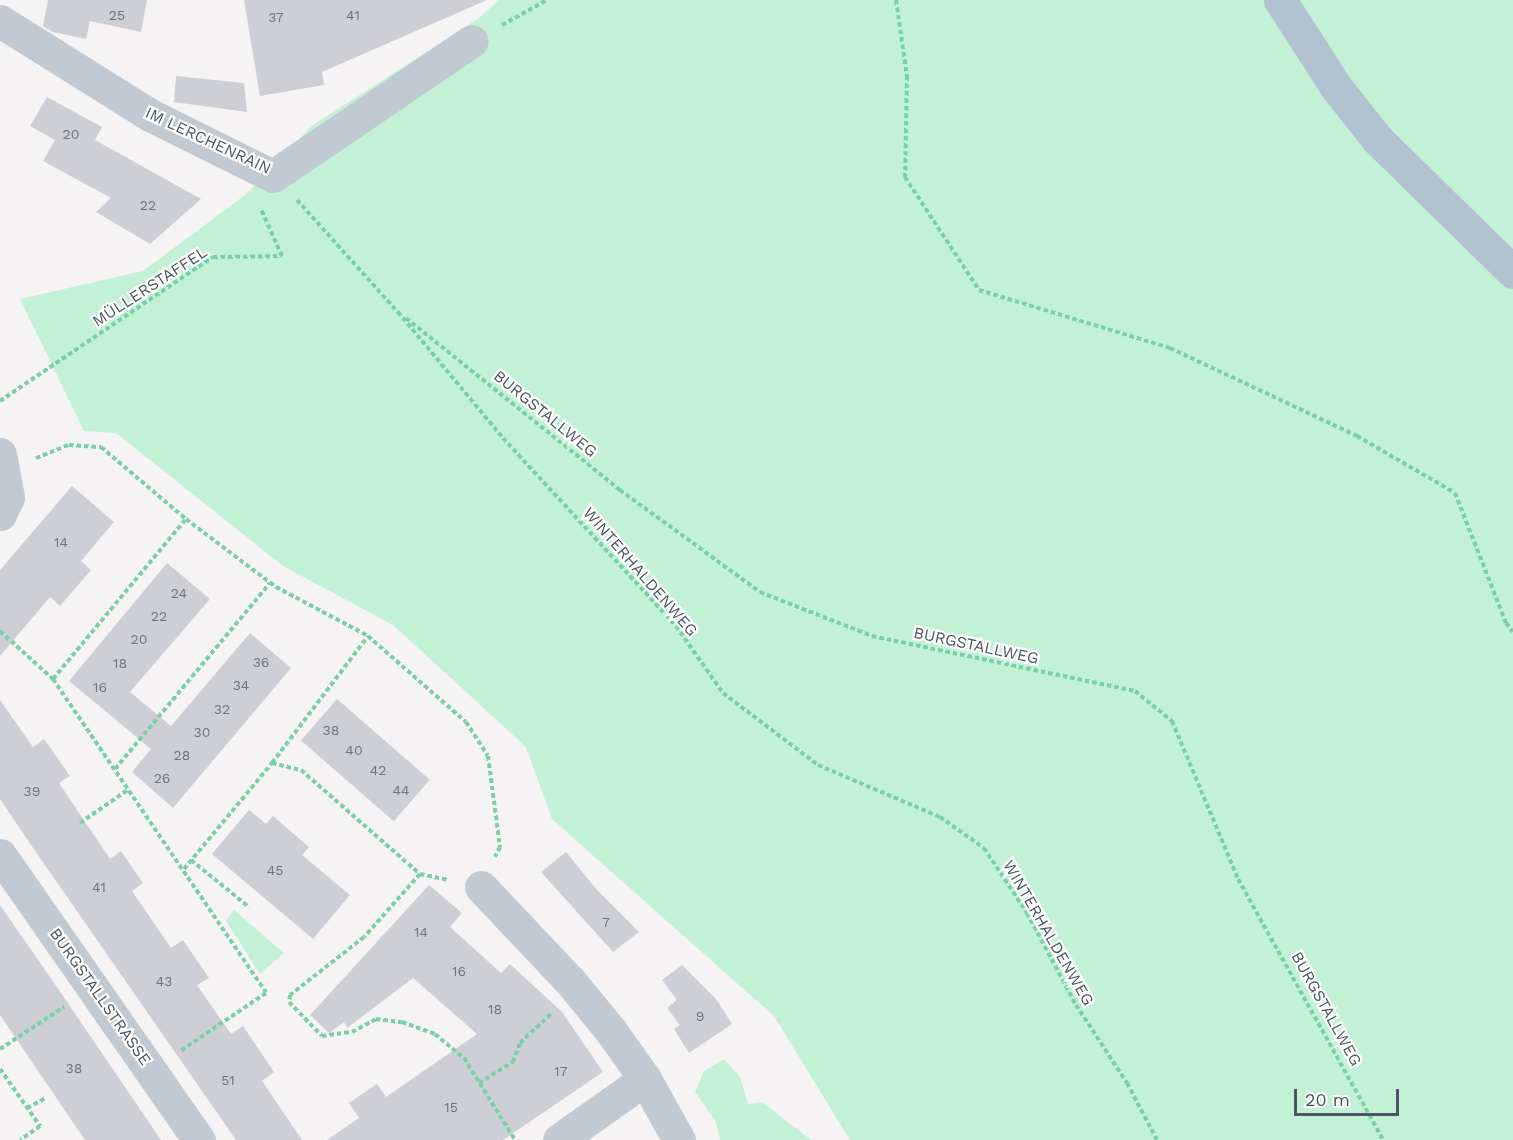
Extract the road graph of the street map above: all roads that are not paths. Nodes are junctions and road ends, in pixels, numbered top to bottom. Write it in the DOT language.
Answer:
graph roads {
  1 [pos="1280,0"];
  2 [pos="0,21"];
  3 [pos="472,40"];
  4 [pos="1513,272"];
  5 [pos="3,464"];
  6 [pos="0,514"];
  7 [pos="0,855"];
  8 [pos="481,888"];
  9 [pos="645,1079"];
  10 [pos="199,1140"];
  11 [pos="559,1140"];
  12 [pos="679,1140"];
  1 -- 4 [label="main road"];
  2 -- 3 [label="street, IM LERCHENRAIN"];
  5 -- 6 [label="street"];
  7 -- 10 [label="street, BURGSTALLSTRASSE"];
  8 -- 9 [label="street"];
  9 -- 11 [label="street"];
  9 -- 12 [label="street"];
}
